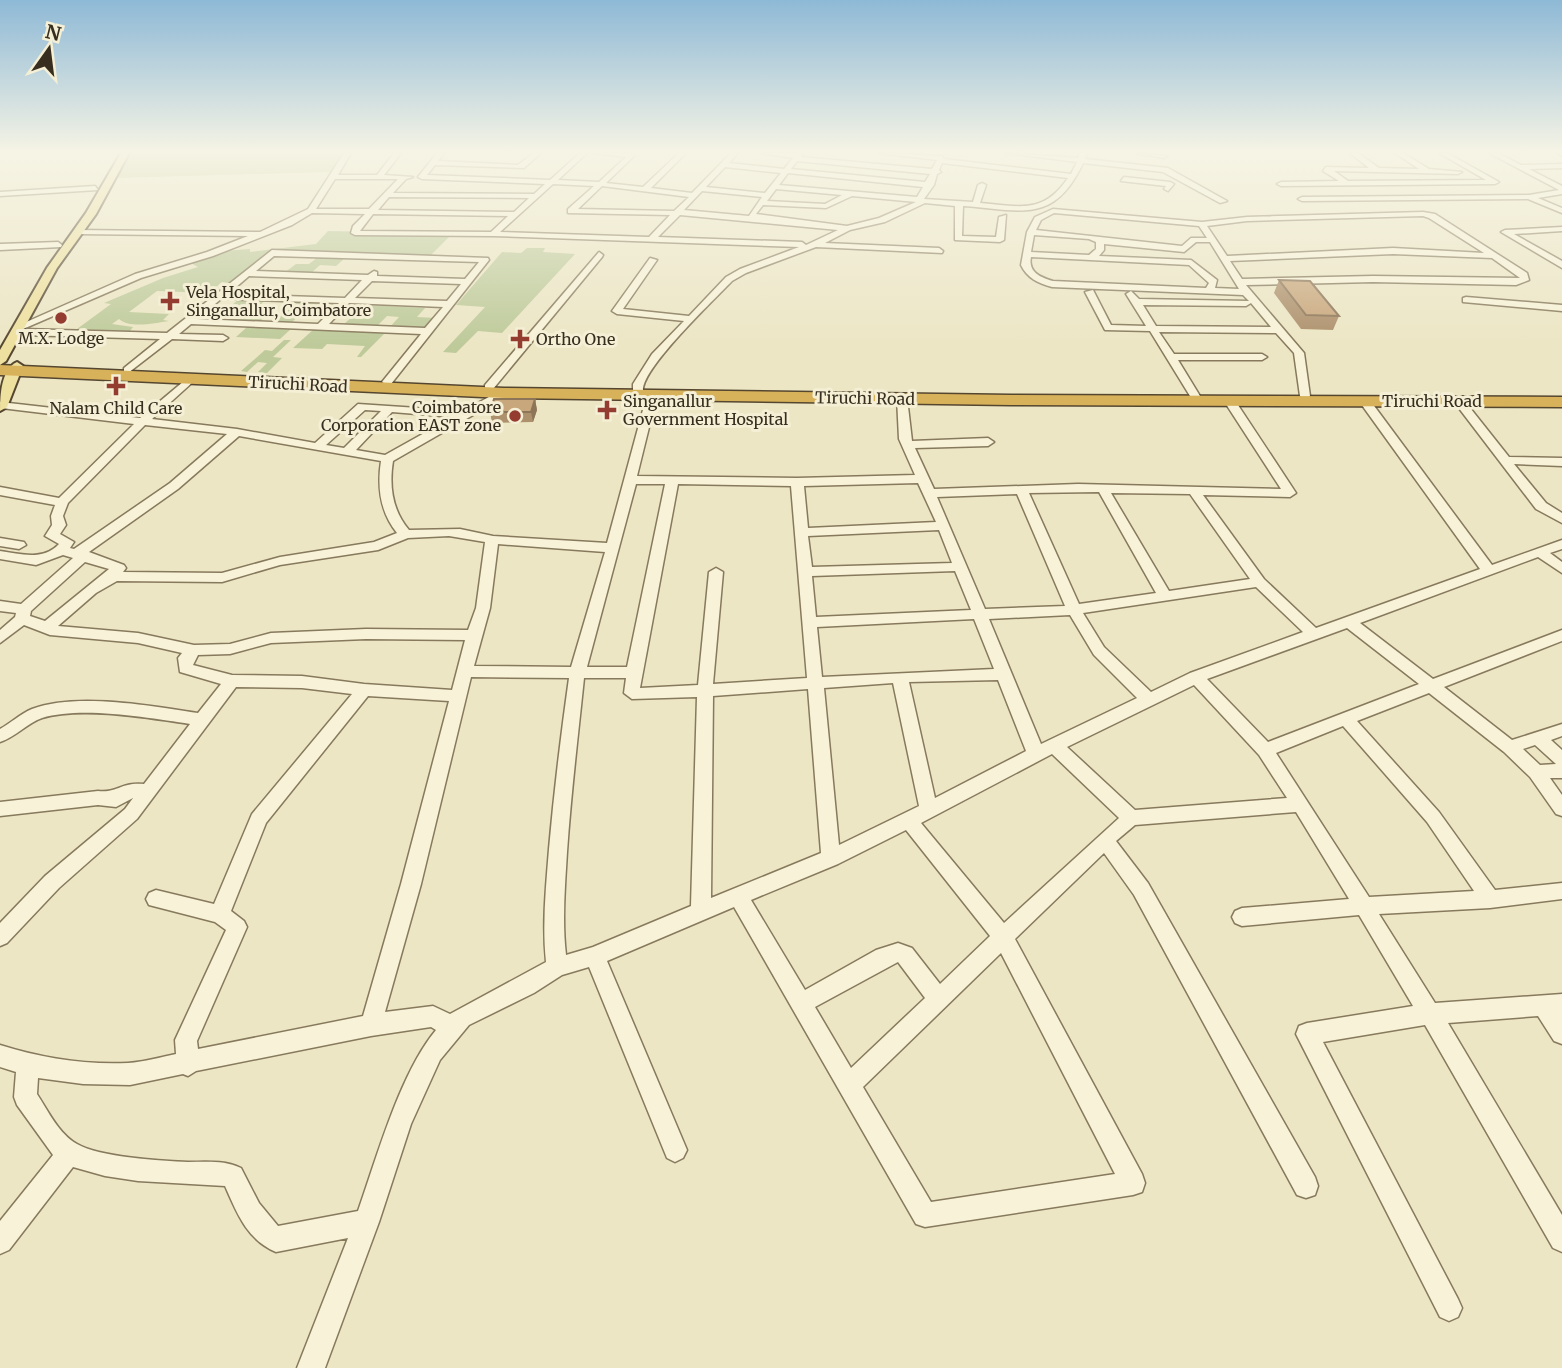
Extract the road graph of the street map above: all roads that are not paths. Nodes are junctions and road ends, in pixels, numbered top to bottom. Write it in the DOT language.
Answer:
graph roads {
  1 [pos="76,217"];
  2 [pos="87,217"];
  3 [pos="299,217"];
  4 [pos="367,217"];
  5 [pos="513,217"];
  6 [pos="673,217"];
  7 [pos="728,217"];
  8 [pos="755,217"];
  9 [pos="863,217"];
  10 [pos="889,217"];
  11 [pos="957,217"];
  12 [pos="1003,217"];
  13 [pos="1024,217"];
  14 [pos="1038,217"];
  15 [pos="1115,217"];
  16 [pos="1323,217"];
  17 [pos="1433,217"];
  18 [pos="758,219"];
  19 [pos="1202,225"];
  20 [pos="832,226"];
  21 [pos="847,228"];
  22 [pos="1560,230"];
  23 [pos="78,232"];
  24 [pos="1032,232"];
  25 [pos="462,233"];
  26 [pos="265,234"];
  27 [pos="493,234"];
  28 [pos="652,240"];
  29 [pos="931,240"];
  30 [pos="1213,240"];
  31 [pos="454,242"];
  32 [pos="1100,242"];
  33 [pos="58,244"];
  34 [pos="813,245"];
  35 [pos="0,247"];
  36 [pos="445,250"];
  37 [pos="1027,254"];
  38 [pos="599,255"];
  39 [pos="1496,256"];
  40 [pos="390,258"];
  41 [pos="436,258"];
  42 [pos="1091,258"];
  43 [pos="1225,259"];
  44 [pos="653,260"];
  45 [pos="1562,265"];
  46 [pos="246,273"];
  47 [pos="370,278"];
  48 [pos="468,282"];
  49 [pos="1240,282"];
  50 [pos="1208,291"];
  51 [pos="1090,292"];
  52 [pos="1246,292"];
  53 [pos="218,296"];
  54 [pos="1466,300"];
  55 [pos="348,301"];
  56 [pos="1255,303"];
  57 [pos="450,304"];
  58 [pos="1562,308"];
  59 [pos="690,319"];
  60 [pos="187,321"];
  61 [pos="320,327"];
  62 [pos="18,329"];
  63 [pos="1153,329"];
  64 [pos="1280,330"];
  65 [pos="428,331"];
  66 [pos="0,336"];
  67 [pos="172,336"];
  68 [pos="223,338"];
  69 [pos="1262,356"];
  70 [pos="1171,357"];
  71 [pos="6,367"];
  72 [pos="128,370"];
  73 [pos="190,379"];
  74 [pos="271,380"];
  75 [pos="387,382"];
  76 [pos="496,390"];
  77 [pos="645,392"];
  78 [pos="1195,396"];
  79 [pos="1305,396"];
  80 [pos="1562,396"];
  81 [pos="901,398"];
  82 [pos="1230,401"];
  83 [pos="1365,401"];
  84 [pos="1459,401"];
  85 [pos="1562,402"];
  86 [pos="0,406"];
  87 [pos="390,408"];
  88 [pos="467,415"];
  89 [pos="144,420"];
  90 [pos="237,432"];
  91 [pos="988,442"];
  92 [pos="908,445"];
  93 [pos="318,446"];
  94 [pos="348,451"];
  95 [pos="387,459"];
  96 [pos="1504,460"];
  97 [pos="1562,462"];
  98 [pos="921,479"];
  99 [pos="629,480"];
  100 [pos="672,481"];
  101 [pos="797,482"];
  102 [pos="1102,489"];
  103 [pos="0,491"];
  104 [pos="1022,491"];
  105 [pos="1195,492"];
  106 [pos="930,494"];
  107 [pos="62,502"];
  108 [pos="1562,519"];
  109 [pos="944,526"];
  110 [pos="802,532"];
  111 [pos="405,534"];
  112 [pos="492,540"];
  113 [pos="0,542"];
  114 [pos="1562,544"];
  115 [pos="19,545"];
  116 [pos="613,548"];
  117 [pos="62,550"];
  118 [pos="1538,551"];
  119 [pos="82,554"];
  120 [pos="0,555"];
  121 [pos="960,566"];
  122 [pos="1562,569"];
  123 [pos="1489,571"];
  124 [pos="716,572"];
  125 [pos="805,572"];
  126 [pos="107,579"];
  127 [pos="1259,582"];
  128 [pos="1165,596"];
  129 [pos="0,607"];
  130 [pos="1074,610"];
  131 [pos="23,614"];
  132 [pos="979,614"];
  133 [pos="1347,621"];
  134 [pos="809,622"];
  135 [pos="47,627"];
  136 [pos="1313,633"];
  137 [pos="474,635"];
  138 [pos="1562,635"];
  139 [pos="0,638"];
  140 [pos="194,650"];
  141 [pos="466,671"];
  142 [pos="634,673"];
  143 [pos="577,674"];
  144 [pos="1002,674"];
  145 [pos="900,677"];
  146 [pos="1196,677"];
  147 [pos="232,681"];
  148 [pos="815,684"];
  149 [pos="1430,684"];
  150 [pos="705,690"];
  151 [pos="364,691"];
  152 [pos="458,696"];
  153 [pos="1148,699"];
  154 [pos="1346,719"];
  155 [pos="202,720"];
  156 [pos="1562,730"];
  157 [pos="0,736"];
  158 [pos="1538,738"];
  159 [pos="1054,745"];
  160 [pos="1510,747"];
  161 [pos="1265,750"];
  162 [pos="1036,754"];
  163 [pos="1562,760"];
  164 [pos="1562,771"];
  165 [pos="1536,772"];
  166 [pos="150,792"];
  167 [pos="1301,804"];
  168 [pos="0,809"];
  169 [pos="929,809"];
  170 [pos="1562,809"];
  171 [pos="1130,818"];
  172 [pos="908,820"];
  173 [pos="1105,840"];
  174 [pos="831,858"];
  175 [pos="1562,891"];
  176 [pos="739,897"];
  177 [pos="156,899"];
  178 [pos="1490,899"];
  179 [pos="1364,906"];
  180 [pos="701,913"];
  181 [pos="220,914"];
  182 [pos="1242,917"];
  183 [pos="0,937"];
  184 [pos="1003,937"];
  185 [pos="595,956"];
  186 [pos="557,967"];
  187 [pos="938,999"];
  188 [pos="800,1004"];
  189 [pos="1553,1005"];
  190 [pos="1430,1014"];
  191 [pos="371,1025"];
  192 [pos="451,1027"];
  193 [pos="1562,1033"];
  194 [pos="0,1056"];
  195 [pos="29,1065"];
  196 [pos="188,1065"];
  197 [pos="848,1086"];
  198 [pos="675,1150"];
  199 [pos="69,1153"];
  200 [pos="1306,1186"];
  201 [pos="367,1222"];
  202 [pos="1562,1239"];
  203 [pos="0,1241"];
  204 [pos="1449,1308"];
  205 [pos="311,1368"];
  1 -- 33 [label="main road"];
  2 -- 23 [label="main road"];
  3 -- 26 [label="street"];
  4 -- 25 [label="street"];
  5 -- 27 [label="street"];
  6 -- 28 [label="street"];
  7 -- 18 [label="street"];
  8 -- 18 [label="street"];
  9 -- 20 [label="street"];
  10 -- 21 [label="street"];
  11 -- 12 [label="street"];
  12 -- 13 [label="street"];
  14 -- 24 [label="street"];
  15 -- 19 [label="street"];
  16 -- 19 [label="street"];
  17 -- 39 [label="street"];
  18 -- 20 [label="street"];
  19 -- 30 [label="street"];
  20 -- 21 [label="street"];
  21 -- 34 [label="street"];
  22 -- 45 [label="street"];
  23 -- 26 [label="street"];
  23 -- 62 [label="main road"];
  24 -- 32 [label="street"];
  24 -- 37 [label="street"];
  25 -- 27 [label="street"];
  25 -- 31 [label="street"];
  26 -- 62 [label="street"];
  27 -- 28 [label="street"];
  28 -- 34 [label="street"];
  29 -- 34 [label="street"];
  30 -- 32 [label="street"];
  30 -- 43 [label="street"];
  32 -- 42 [label="street"];
  33 -- 35 [label="street"];
  33 -- 66 [label="main road"];
  34 -- 59 [label="street"];
  36 -- 41 [label="street"];
  37 -- 42 [label="street"];
  37 -- 50 [label="street"];
  38 -- 76 [label="street"];
  39 -- 43 [label="street"];
  39 -- 49 [label="street"];
  40 -- 41 [label="street"];
  40 -- 46 [label="street"];
  40 -- 47 [label="street"];
  41 -- 48 [label="street"];
  42 -- 50 [label="street"];
  43 -- 49 [label="street"];
  44 -- 59 [label="street"];
  46 -- 47 [label="street"];
  46 -- 53 [label="street"];
  47 -- 48 [label="street"];
  47 -- 55 [label="street"];
  48 -- 57 [label="street"];
  49 -- 52 [label="street"];
  50 -- 52 [label="street"];
  51 -- 63 [label="street"];
  52 -- 56 [label="street"];
  53 -- 55 [label="street"];
  53 -- 60 [label="street"];
  54 -- 58 [label="street"];
  55 -- 57 [label="street"];
  55 -- 61 [label="street"];
  56 -- 63 [label="street"];
  56 -- 64 [label="street"];
  57 -- 65 [label="street"];
  59 -- 77 [label="street"];
  60 -- 61 [label="street"];
  60 -- 67 [label="street"];
  61 -- 65 [label="street"];
  62 -- 67 [label="street"];
  62 -- 71 [label="main road"];
  63 -- 64 [label="street"];
  63 -- 70 [label="street"];
  64 -- 79 [label="street"];
  65 -- 75 [label="street"];
  67 -- 68 [label="street"];
  67 -- 72 [label="street"];
  69 -- 70 [label="street"];
  70 -- 78 [label="street"];
  71 -- 72 [label="highway, Tiruchi Road"];
  71 -- 73 [label="highway, Tiruchi Road"];
  71 -- 86 [label="main road"];
  72 -- 74 [label="highway, Tiruchi Road"];
  73 -- 74 [label="highway, Tiruchi Road"];
  73 -- 89 [label="street"];
  74 -- 75 [label="highway, Tiruchi Road"];
  74 -- 76 [label="highway, Tiruchi Road"];
  75 -- 76 [label="highway, Tiruchi Road"];
  76 -- 77 [label="highway, Tiruchi Road"];
  76 -- 88 [label="street"];
  77 -- 78 [label="highway, Tiruchi Road"];
  77 -- 81 [label="highway, Tiruchi Road"];
  77 -- 99 [label="street"];
  78 -- 79 [label="highway, Tiruchi Road"];
  79 -- 80 [label="highway, Tiruchi Road"];
  81 -- 82 [label="highway, Tiruchi Road"];
  81 -- 92 [label="street"];
  82 -- 83 [label="highway, Tiruchi Road"];
  82 -- 105 [label="street"];
  83 -- 84 [label="highway, Tiruchi Road"];
  83 -- 123 [label="street"];
  84 -- 85 [label="highway, Tiruchi Road"];
  84 -- 96 [label="street"];
  86 -- 89 [label="street"];
  87 -- 88 [label="street"];
  87 -- 93 [label="street"];
  87 -- 94 [label="street"];
  88 -- 95 [label="street"];
  89 -- 90 [label="street"];
  89 -- 107 [label="street"];
  90 -- 93 [label="street"];
  90 -- 119 [label="street"];
  91 -- 92 [label="street"];
  92 -- 98 [label="street"];
  93 -- 94 [label="street"];
  94 -- 95 [label="street"];
  95 -- 111 [label="street"];
  96 -- 97 [label="street"];
  96 -- 108 [label="street"];
  98 -- 101 [label="street"];
  98 -- 106 [label="street"];
  99 -- 100 [label="street"];
  99 -- 116 [label="street"];
  100 -- 101 [label="street"];
  100 -- 142 [label="street"];
  101 -- 110 [label="street"];
  102 -- 104 [label="street"];
  102 -- 105 [label="street"];
  102 -- 128 [label="street"];
  103 -- 107 [label="street"];
  104 -- 106 [label="street"];
  104 -- 130 [label="street"];
  105 -- 127 [label="street"];
  106 -- 109 [label="street"];
  107 -- 117 [label="street"];
  109 -- 110 [label="street"];
  109 -- 121 [label="street"];
  110 -- 125 [label="street"];
  111 -- 112 [label="street"];
  111 -- 126 [label="street"];
  112 -- 116 [label="street"];
  112 -- 137 [label="street"];
  113 -- 115 [label="street"];
  114 -- 118 [label="street"];
  116 -- 143 [label="street"];
  117 -- 119 [label="street"];
  117 -- 120 [label="street"];
  118 -- 122 [label="street"];
  118 -- 123 [label="street"];
  119 -- 126 [label="street"];
  119 -- 131 [label="street"];
  121 -- 125 [label="street"];
  121 -- 132 [label="street"];
  123 -- 133 [label="street"];
  124 -- 150 [label="street"];
  125 -- 134 [label="street"];
  126 -- 135 [label="street"];
  127 -- 128 [label="street"];
  127 -- 136 [label="street"];
  128 -- 130 [label="street"];
  129 -- 131 [label="street"];
  130 -- 132 [label="street"];
  130 -- 153 [label="street"];
  131 -- 135 [label="street"];
  131 -- 139 [label="street"];
  132 -- 134 [label="street"];
  132 -- 144 [label="street"];
  133 -- 136 [label="street"];
  133 -- 149 [label="street"];
  134 -- 148 [label="street"];
  135 -- 140 [label="street"];
  136 -- 146 [label="street"];
  137 -- 140 [label="street"];
  137 -- 141 [label="street"];
  138 -- 149 [label="street"];
  140 -- 147 [label="street"];
  141 -- 143 [label="street"];
  141 -- 152 [label="street"];
  142 -- 143 [label="street"];
  142 -- 150 [label="street"];
  143 -- 186 [label="street"];
  144 -- 145 [label="street"];
  144 -- 162 [label="street"];
  145 -- 148 [label="street"];
  145 -- 169 [label="street"];
  146 -- 153 [label="street"];
  146 -- 161 [label="street"];
  147 -- 151 [label="street"];
  147 -- 155 [label="street"];
  148 -- 150 [label="street"];
  148 -- 174 [label="street"];
  149 -- 154 [label="street"];
  149 -- 160 [label="street"];
  150 -- 180 [label="street"];
  151 -- 152 [label="street"];
  151 -- 181 [label="street"];
  152 -- 191 [label="street"];
  153 -- 159 [label="street"];
  154 -- 161 [label="street"];
  154 -- 178 [label="street"];
  155 -- 157 [label="street"];
  155 -- 166 [label="street"];
  156 -- 158 [label="street"];
  158 -- 160 [label="street"];
  158 -- 163 [label="street"];
  159 -- 162 [label="street"];
  159 -- 171 [label="street"];
  160 -- 165 [label="street"];
  161 -- 167 [label="street"];
  162 -- 169 [label="street"];
  164 -- 165 [label="street"];
  165 -- 170 [label="street"];
  166 -- 168 [label="street"];
  166 -- 183 [label="street"];
  167 -- 171 [label="street"];
  167 -- 179 [label="street"];
  169 -- 172 [label="street"];
  171 -- 173 [label="street"];
  172 -- 174 [label="street"];
  172 -- 184 [label="street"];
  173 -- 184 [label="street"];
  173 -- 200 [label="street"];
  174 -- 176 [label="street"];
  175 -- 178 [label="street"];
  176 -- 180 [label="street"];
  176 -- 188 [label="street"];
  177 -- 181 [label="street"];
  178 -- 179 [label="street"];
  179 -- 182 [label="street"];
  179 -- 190 [label="street"];
  180 -- 185 [label="street"];
  181 -- 196 [label="street"];
  184 -- 187 [label="street"];
  184 -- 197 [label="street"];
  185 -- 186 [label="street"];
  185 -- 198 [label="street"];
  186 -- 192 [label="street"];
  187 -- 188 [label="street"];
  187 -- 197 [label="street"];
  188 -- 197 [label="street"];
  189 -- 190 [label="street"];
  189 -- 193 [label="street"];
  190 -- 202 [label="street"];
  190 -- 204 [label="street"];
  191 -- 192 [label="street"];
  191 -- 196 [label="street"];
  192 -- 201 [label="street"];
  194 -- 195 [label="street"];
  195 -- 196 [label="street"];
  195 -- 199 [label="street"];
  199 -- 201 [label="street"];
  199 -- 203 [label="street"];
  201 -- 205 [label="street"];
}
